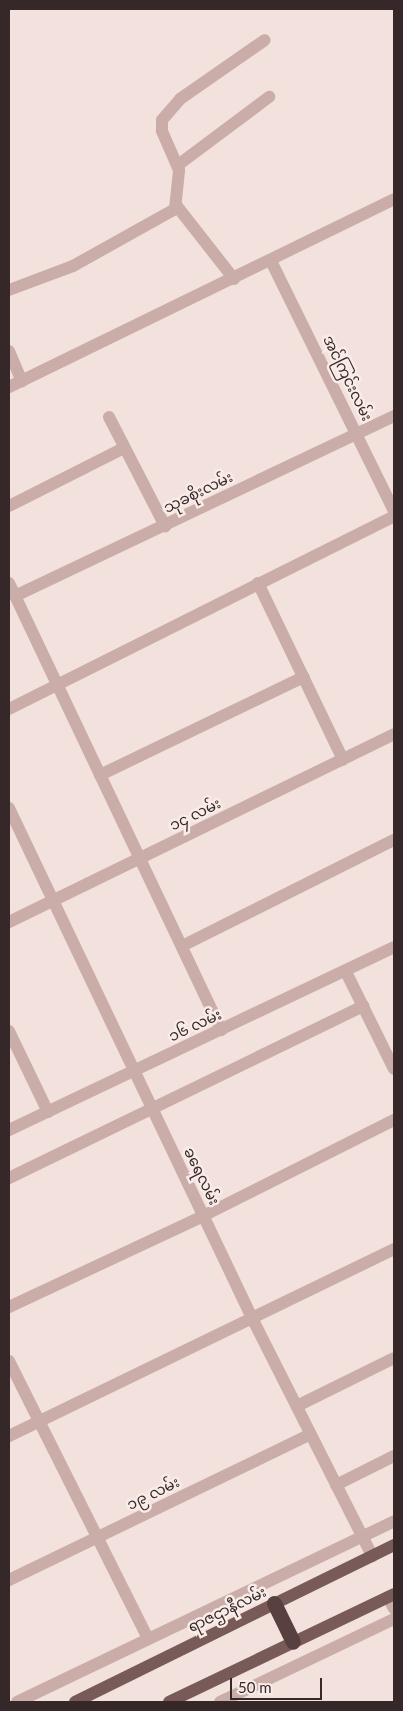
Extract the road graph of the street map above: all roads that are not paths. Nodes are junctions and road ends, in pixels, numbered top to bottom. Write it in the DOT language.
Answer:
graph roads {
  1 [pos="265,40"];
  2 [pos="269,97"];
  3 [pos="178,165"];
  4 [pos="394,199"];
  5 [pos="176,205"];
  6 [pos="271,261"];
  7 [pos="234,279"];
  8 [pos="9,290"];
  9 [pos="9,351"];
  10 [pos="22,381"];
  11 [pos="9,387"];
  12 [pos="394,416"];
  13 [pos="109,417"];
  14 [pos="357,434"];
  15 [pos="124,448"];
  16 [pos="9,506"];
  17 [pos="394,511"];
  18 [pos="394,516"];
  19 [pos="165,526"];
  20 [pos="9,583"];
  21 [pos="258,583"];
  22 [pos="15,596"];
  23 [pos="304,677"];
  24 [pos="57,685"];
  25 [pos="9,709"];
  26 [pos="394,734"];
  27 [pos="343,760"];
  28 [pos="100,775"];
  29 [pos="9,808"];
  30 [pos="394,840"];
  31 [pos="139,860"];
  32 [pos="53,900"];
  33 [pos="9,922"];
  34 [pos="182,946"];
  35 [pos="394,947"];
  36 [pos="346,972"];
  37 [pos="363,1006"];
  38 [pos="221,1030"];
  39 [pos="9,1031"];
  40 [pos="394,1069"];
  41 [pos="133,1072"];
  42 [pos="151,1109"];
  43 [pos="48,1112"];
  44 [pos="394,1120"];
  45 [pos="9,1130"];
  46 [pos="9,1178"];
  47 [pos="204,1216"];
  48 [pos="394,1249"];
  49 [pos="9,1307"];
  50 [pos="252,1318"];
  51 [pos="394,1358"];
  52 [pos="9,1361"];
  53 [pos="297,1406"];
  54 [pos="38,1422"];
  55 [pos="312,1434"];
  56 [pos="9,1436"];
  57 [pos="394,1456"];
  58 [pos="336,1485"];
  59 [pos="394,1521"];
  60 [pos="362,1536"];
  61 [pos="96,1540"];
  62 [pos="394,1545"];
  63 [pos="372,1556"];
  64 [pos="9,1580"];
  65 [pos="391,1595"];
  66 [pos="274,1603"];
  67 [pos="394,1609"];
  68 [pos="394,1619"];
  69 [pos="148,1638"];
  70 [pos="293,1642"];
  71 [pos="175,1701"];
  72 [pos="17,1702"];
  73 [pos="75,1702"];
  74 [pos="220,1702"];
  1 -- 3 [label="street"];
  2 -- 3 [label="street"];
  3 -- 5 [label="street"];
  4 -- 6 [label="street"];
  5 -- 7 [label="street"];
  5 -- 8 [label="street"];
  6 -- 7 [label="street"];
  6 -- 14 [label="street, အင်ကြင်းလမ်း"];
  7 -- 10 [label="street"];
  9 -- 10 [label="street"];
  10 -- 11 [label="street"];
  12 -- 14 [label="street, သုခစိုးလမ်း"];
  13 -- 15 [label="street"];
  14 -- 17 [label="street, အင်ကြင်းလမ်း"];
  14 -- 19 [label="street, သုခစိုးလမ်း"];
  15 -- 16 [label="street"];
  15 -- 19 [label="street"];
  18 -- 21 [label="street"];
  19 -- 22 [label="street, သုခစိုးလမ်း"];
  20 -- 22 [label="street"];
  21 -- 23 [label="street"];
  21 -- 24 [label="street"];
  22 -- 24 [label="street"];
  23 -- 27 [label="street"];
  23 -- 28 [label="street"];
  24 -- 25 [label="street"];
  24 -- 28 [label="street"];
  26 -- 27 [label="street, ၁၄ လမ်း"];
  27 -- 31 [label="street, ၁၄ လမ်း"];
  28 -- 31 [label="street"];
  29 -- 32 [label="street, ခရေလမ်း"];
  30 -- 34 [label="street"];
  31 -- 32 [label="street, ၁၄ လမ်း"];
  31 -- 34 [label="street"];
  32 -- 33 [label="street, ၁၄ လမ်း"];
  32 -- 41 [label="street, ခရေလမ်း"];
  34 -- 38 [label="street"];
  35 -- 36 [label="street, ၁၆ လမ်း"];
  36 -- 37 [label="street"];
  36 -- 38 [label="street, ၁၆ လမ်း"];
  37 -- 40 [label="street"];
  37 -- 42 [label="street"];
  38 -- 41 [label="street, ၁၆ လမ်း"];
  39 -- 43 [label="street"];
  41 -- 42 [label="street, ခရေလမ်း"];
  41 -- 43 [label="street, ၁၆ လမ်း"];
  42 -- 46 [label="street"];
  42 -- 47 [label="street, ခရေလမ်း"];
  43 -- 45 [label="street, ၁၆ လမ်း"];
  44 -- 47 [label="street"];
  47 -- 49 [label="street"];
  47 -- 50 [label="street, ခရေလမ်း"];
  48 -- 50 [label="street"];
  50 -- 53 [label="street, ခရေလမ်း"];
  50 -- 54 [label="street"];
  51 -- 53 [label="street"];
  52 -- 54 [label="street"];
  53 -- 55 [label="street, ခရေလမ်း"];
  54 -- 56 [label="street"];
  54 -- 61 [label="street"];
  55 -- 58 [label="street, ခရေလမ်း"];
  55 -- 61 [label="street, ၁၉ လမ်း"];
  57 -- 58 [label="street"];
  58 -- 60 [label="street, ခရေလမ်း"];
  59 -- 60 [label="street"];
  60 -- 63 [label="street, ခရေလမ်း"];
  60 -- 69 [label="street"];
  61 -- 64 [label="street, ၁၉ လမ်း"];
  61 -- 69 [label="street"];
  62 -- 63 [label="main road, ရာဇဌာနီလမ်း"];
  63 -- 66 [label="main road, ရာဇဌာနီလမ်း"];
  65 -- 67 [label="street"];
  65 -- 70 [label="main road"];
  66 -- 70 [label="highway"];
  66 -- 73 [label="main road, ရာဇဌာနီလမ်း"];
  68 -- 74 [label="street"];
  69 -- 72 [label="street"];
  70 -- 71 [label="main road"];
}
